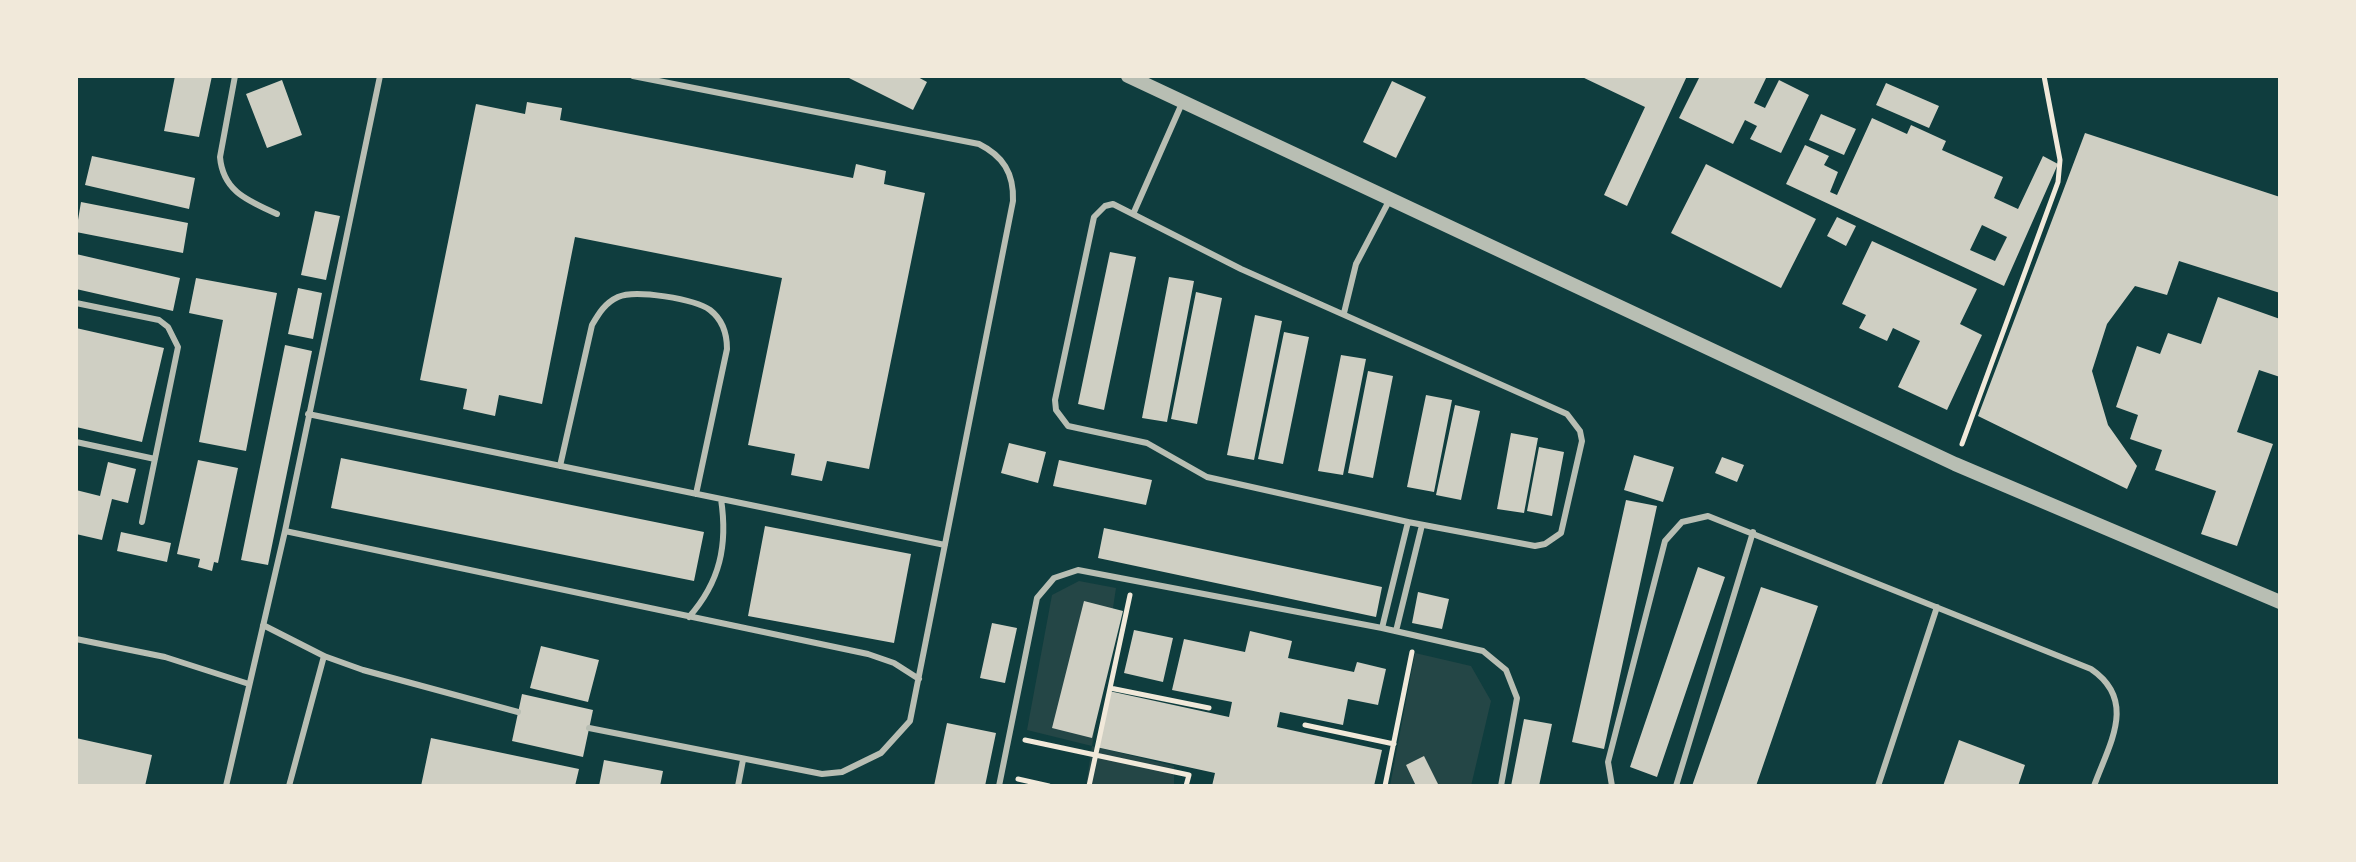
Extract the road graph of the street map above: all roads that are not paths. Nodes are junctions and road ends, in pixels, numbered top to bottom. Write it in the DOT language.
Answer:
graph roads {
  1 [pos="235,76"];
  2 [pos="380,76"];
  3 [pos="633,76"];
  4 [pos="1128,76"];
  5 [pos="1183,101"];
  6 [pos="1391,198"];
  7 [pos="1134,212"];
  8 [pos="277,214"];
  9 [pos="76,303"];
  10 [pos="1344,313"];
  11 [pos="308,414"];
  12 [pos="76,442"];
  13 [pos="155,459"];
  14 [pos="560,466"];
  15 [pos="696,494"];
  16 [pos="721,499"];
  17 [pos="142,522"];
  18 [pos="1408,522"];
  19 [pos="1422,525"];
  20 [pos="285,531"];
  21 [pos="1753,532"];
  22 [pos="945,545"];
  23 [pos="2280,602"];
  24 [pos="1937,607"];
  25 [pos="689,617"];
  26 [pos="263,625"];
  27 [pos="1382,628"];
  28 [pos="1396,631"];
  29 [pos="76,639"];
  30 [pos="324,656"];
  31 [pos="919,679"];
  32 [pos="249,684"];
  33 [pos="518,712"];
  34 [pos="589,728"];
  35 [pos="743,760"];
  36 [pos="822,774"];
  37 [pos="226,786"];
  38 [pos="289,786"];
  39 [pos="738,786"];
  40 [pos="825,786"];
  41 [pos="999,786"];
  42 [pos="1501,786"];
  43 [pos="1612,786"];
  44 [pos="1676,786"];
  45 [pos="1878,786"];
  46 [pos="2094,786"];
  1 -- 8 [label="lane"];
  2 -- 11 [label="lane"];
  3 -- 22 [label="lane"];
  4 -- 5 [label="street"];
  5 -- 6 [label="street"];
  5 -- 7 [label="lane"];
  6 -- 10 [label="lane"];
  6 -- 23 [label="street"];
  7 -- 10 [label="lane"];
  7 -- 18 [label="lane"];
  9 -- 13 [label="lane"];
  10 -- 19 [label="lane"];
  11 -- 14 [label="lane"];
  11 -- 20 [label="lane"];
  12 -- 13 [label="lane"];
  13 -- 17 [label="lane"];
  14 -- 15 [label="lane"];
  14 -- 15 [label="lane"];
  15 -- 16 [label="lane"];
  16 -- 22 [label="lane"];
  16 -- 25 [label="lane"];
  18 -- 19 [label="lane"];
  18 -- 27 [label="lane"];
  19 -- 28 [label="lane"];
  20 -- 25 [label="lane"];
  20 -- 26 [label="lane"];
  21 -- 24 [label="lane"];
  21 -- 43 [label="lane"];
  21 -- 44 [label="lane"];
  22 -- 31 [label="lane"];
  24 -- 45 [label="lane"];
  24 -- 46 [label="lane"];
  25 -- 31 [label="lane"];
  26 -- 30 [label="lane"];
  26 -- 32 [label="lane"];
  27 -- 28 [label="lane"];
  27 -- 41 [label="lane"];
  28 -- 42 [label="lane"];
  29 -- 32 [label="lane"];
  30 -- 33 [label="lane"];
  30 -- 38 [label="lane"];
  31 -- 36 [label="lane"];
  32 -- 37 [label="lane"];
  34 -- 35 [label="lane"];
  35 -- 36 [label="lane"];
  35 -- 39 [label="lane"];
  36 -- 40 [label="lane"];
}
